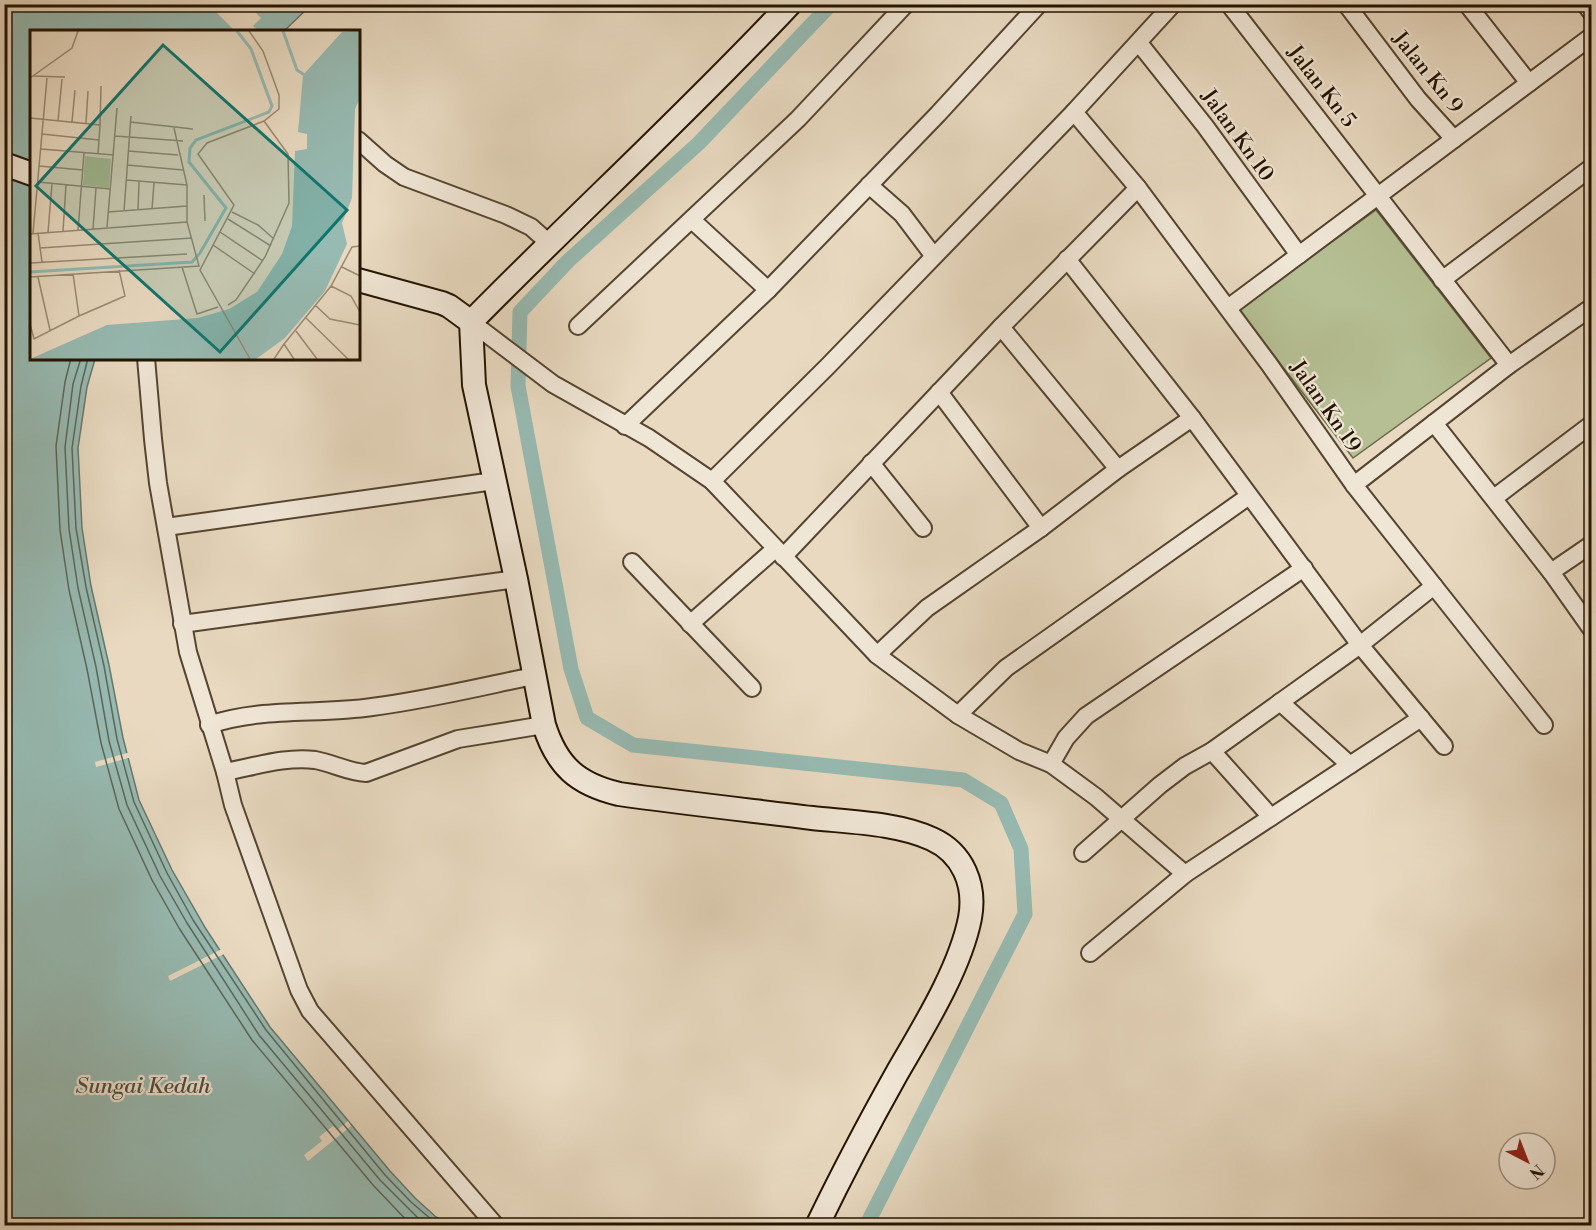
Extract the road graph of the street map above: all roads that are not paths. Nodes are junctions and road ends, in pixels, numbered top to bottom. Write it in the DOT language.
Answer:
graph roads {
  1 [pos="790,4"];
  2 [pos="906,4"];
  3 [pos="1039,4"];
  4 [pos="1173,4"];
  5 [pos="1229,4"];
  6 [pos="1346,4"];
  7 [pos="1467,4"];
  8 [pos="1586,4"];
  9 [pos="1592,13"];
  10 [pos="1592,36"];
  11 [pos="1139,43"];
  12 [pos="1529,83"];
  13 [pos="1074,112"];
  14 [pos="1454,138"];
  15 [pos="360,142"];
  16 [pos="4,164"];
  17 [pos="1592,167"];
  18 [pos="30,173"];
  19 [pos="869,185"];
  20 [pos="1138,188"];
  21 [pos="1379,195"];
  22 [pos="692,220"];
  23 [pos="549,243"];
  24 [pos="933,255"];
  25 [pos="1299,255"];
  26 [pos="1067,259"];
  27 [pos="1442,280"];
  28 [pos="360,281"];
  29 [pos="768,290"];
  30 [pos="1592,307"];
  31 [pos="1228,308"];
  32 [pos="578,326"];
  33 [pos="1001,327"];
  34 [pos="478,328"];
  35 [pos="147,360"];
  36 [pos="1509,365"];
  37 [pos="939,392"];
  38 [pos="1192,418"];
  39 [pos="1434,423"];
  40 [pos="1592,424"];
  41 [pos="625,426"];
  42 [pos="870,463"];
  43 [pos="1118,469"];
  44 [pos="494,481"];
  45 [pos="712,481"];
  46 [pos="1354,485"];
  47 [pos="1248,496"];
  48 [pos="1494,498"];
  49 [pos="166,527"];
  50 [pos="923,528"];
  51 [pos="1041,528"];
  52 [pos="1592,544"];
  53 [pos="779,553"];
  54 [pos="632,562"];
  55 [pos="1304,568"];
  56 [pos="1551,572"];
  57 [pos="516,579"];
  58 [pos="1434,586"];
  59 [pos="182,624"];
  60 [pos="690,624"];
  61 [pos="1592,630"];
  62 [pos="1360,645"];
  63 [pos="877,655"];
  64 [pos="534,675"];
  65 [pos="752,688"];
  66 [pos="1280,702"];
  67 [pos="958,715"];
  68 [pos="1421,718"];
  69 [pos="209,725"];
  70 [pos="544,725"];
  71 [pos="1544,725"];
  72 [pos="1444,747"];
  73 [pos="1212,751"];
  74 [pos="1051,764"];
  75 [pos="1350,765"];
  76 [pos="225,772"];
  77 [pos="1271,817"];
  78 [pos="1121,819"];
  79 [pos="1083,854"];
  80 [pos="1185,874"];
  81 [pos="1090,953"];
  82 [pos="496,1226"];
  83 [pos="817,1226"];
  1 -- 23 [label="main road"];
  2 -- 22 [label="street"];
  3 -- 19 [label="street"];
  4 -- 11 [label="street"];
  5 -- 21 [label="street, Jalan Kn 5"];
  6 -- 14 [label="street, Jalan Kn 9"];
  7 -- 12 [label="street"];
  8 -- 9 [label="street"];
  10 -- 12 [label="street"];
  11 -- 13 [label="street"];
  11 -- 25 [label="street, Jalan Kn 10"];
  12 -- 14 [label="street"];
  13 -- 20 [label="street, Jalan Kn 19"];
  13 -- 24 [label="street"];
  14 -- 21 [label="street"];
  15 -- 23 [label="street"];
  16 -- 18 [label="main road"];
  17 -- 27 [label="street"];
  19 -- 24 [label="street"];
  19 -- 29 [label="street"];
  20 -- 26 [label="street"];
  20 -- 31 [label="street, Jalan Kn 19"];
  21 -- 25 [label="street"];
  21 -- 27 [label="street, Jalan Kn 5"];
  22 -- 29 [label="street"];
  22 -- 32 [label="street"];
  23 -- 34 [label="main road"];
  24 -- 45 [label="street"];
  25 -- 31 [label="street"];
  26 -- 33 [label="street"];
  26 -- 38 [label="street"];
  27 -- 36 [label="street, Jalan Kn 5"];
  28 -- 34 [label="main road"];
  29 -- 41 [label="street"];
  30 -- 36 [label="street"];
  31 -- 46 [label="street, Jalan Kn 19"];
  33 -- 37 [label="street"];
  33 -- 43 [label="street"];
  34 -- 41 [label="street"];
  34 -- 44 [label="main road"];
  35 -- 49 [label="street"];
  36 -- 39 [label="street"];
  37 -- 42 [label="street"];
  37 -- 51 [label="street"];
  38 -- 43 [label="street"];
  38 -- 47 [label="street"];
  39 -- 46 [label="street"];
  39 -- 48 [label="street"];
  40 -- 48 [label="street"];
  41 -- 45 [label="street"];
  42 -- 50 [label="street"];
  42 -- 53 [label="street"];
  43 -- 51 [label="street"];
  44 -- 49 [label="street"];
  44 -- 57 [label="main road"];
  45 -- 53 [label="street"];
  46 -- 58 [label="street, Jalan Kn 19"];
  47 -- 55 [label="street"];
  47 -- 67 [label="street"];
  48 -- 56 [label="street"];
  49 -- 59 [label="street"];
  51 -- 63 [label="street"];
  52 -- 56 [label="street"];
  53 -- 60 [label="street"];
  53 -- 63 [label="street"];
  54 -- 60 [label="street"];
  55 -- 62 [label="street"];
  55 -- 74 [label="street"];
  56 -- 61 [label="street"];
  57 -- 59 [label="street"];
  57 -- 64 [label="main road"];
  58 -- 62 [label="street"];
  58 -- 71 [label="street, Jalan Kn 19"];
  59 -- 69 [label="street"];
  60 -- 65 [label="street"];
  62 -- 66 [label="street"];
  62 -- 68 [label="street"];
  63 -- 67 [label="street"];
  64 -- 69 [label="street"];
  64 -- 70 [label="main road"];
  66 -- 73 [label="street"];
  66 -- 75 [label="street"];
  67 -- 74 [label="street"];
  68 -- 72 [label="street"];
  68 -- 75 [label="street"];
  69 -- 76 [label="street"];
  70 -- 76 [label="street"];
  70 -- 83 [label="main road"];
  73 -- 77 [label="street"];
  73 -- 78 [label="street"];
  74 -- 78 [label="street"];
  75 -- 77 [label="street"];
  76 -- 82 [label="street"];
  77 -- 80 [label="street"];
  78 -- 79 [label="street"];
  78 -- 80 [label="street"];
  80 -- 81 [label="street"];
}
